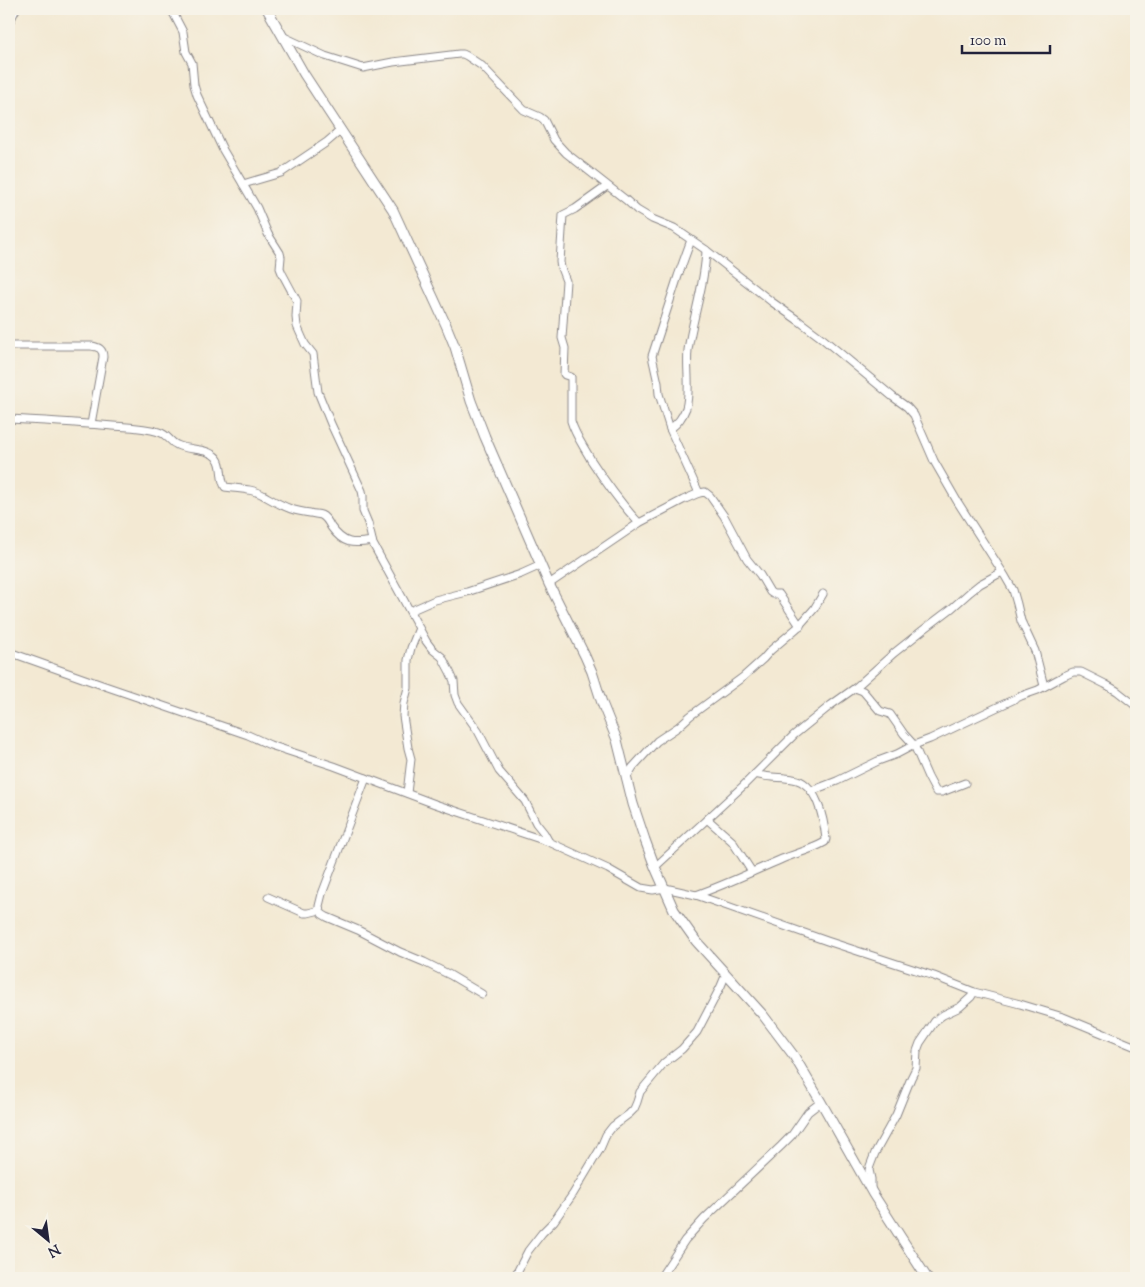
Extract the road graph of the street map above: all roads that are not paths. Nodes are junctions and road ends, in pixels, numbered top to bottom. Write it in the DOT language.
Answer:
graph roads {
  1 [pos="16,9"];
  2 [pos="171,9"];
  3 [pos="267,9"];
  4 [pos="9,23"];
  5 [pos="282,35"];
  6 [pos="341,130"];
  7 [pos="242,184"];
  8 [pos="607,186"];
  9 [pos="691,240"];
  10 [pos="706,250"];
  11 [pos="9,346"];
  12 [pos="9,419"];
  13 [pos="91,424"];
  14 [pos="670,429"];
  15 [pos="699,493"];
  16 [pos="639,523"];
  17 [pos="372,541"];
  18 [pos="541,565"];
  19 [pos="1002,572"];
  20 [pos="549,584"];
  21 [pos="823,594"];
  22 [pos="410,611"];
  23 [pos="800,626"];
  24 [pos="419,628"];
  25 [pos="9,652"];
  26 [pos="1044,686"];
  27 [pos="855,688"];
  28 [pos="1136,706"];
  29 [pos="914,745"];
  30 [pos="755,774"];
  31 [pos="366,778"];
  32 [pos="626,778"];
  33 [pos="965,783"];
  34 [pos="811,791"];
  35 [pos="407,794"];
  36 [pos="708,819"];
  37 [pos="548,842"];
  38 [pos="655,867"];
  39 [pos="752,872"];
  40 [pos="665,888"];
  41 [pos="696,895"];
  42 [pos="268,897"];
  43 [pos="320,910"];
  44 [pos="726,974"];
  45 [pos="974,992"];
  46 [pos="482,994"];
  47 [pos="1136,1047"];
  48 [pos="821,1102"];
  49 [pos="871,1191"];
  50 [pos="514,1278"];
  51 [pos="660,1278"];
  52 [pos="927,1278"];
  1 -- 4 [label="street"];
  2 -- 7 [label="street"];
  3 -- 5 [label="street"];
  5 -- 6 [label="street"];
  5 -- 8 [label="street"];
  6 -- 7 [label="street"];
  6 -- 18 [label="street"];
  7 -- 17 [label="street"];
  8 -- 9 [label="street"];
  8 -- 16 [label="street"];
  9 -- 10 [label="street"];
  9 -- 14 [label="street"];
  10 -- 14 [label="street"];
  10 -- 19 [label="street"];
  11 -- 13 [label="street"];
  12 -- 13 [label="street"];
  13 -- 17 [label="street"];
  14 -- 15 [label="street"];
  15 -- 16 [label="street"];
  15 -- 23 [label="street"];
  16 -- 20 [label="street"];
  17 -- 22 [label="street"];
  18 -- 20 [label="street"];
  18 -- 22 [label="street"];
  19 -- 26 [label="street"];
  19 -- 27 [label="street"];
  20 -- 32 [label="street"];
  21 -- 23 [label="street"];
  22 -- 24 [label="street"];
  23 -- 32 [label="street"];
  24 -- 35 [label="street"];
  24 -- 37 [label="street"];
  25 -- 31 [label="street"];
  26 -- 28 [label="street"];
  26 -- 29 [label="street"];
  27 -- 29 [label="street"];
  27 -- 30 [label="street"];
  29 -- 33 [label="street"];
  29 -- 34 [label="street"];
  30 -- 34 [label="street"];
  30 -- 36 [label="street"];
  31 -- 35 [label="street"];
  31 -- 43 [label="street"];
  32 -- 38 [label="street"];
  34 -- 39 [label="street"];
  35 -- 37 [label="street"];
  36 -- 38 [label="street"];
  36 -- 39 [label="street"];
  37 -- 40 [label="street"];
  38 -- 40 [label="street"];
  39 -- 41 [label="street"];
  40 -- 41 [label="street"];
  40 -- 44 [label="street"];
  41 -- 45 [label="street"];
  42 -- 43 [label="street"];
  43 -- 46 [label="street"];
  44 -- 48 [label="street"];
  44 -- 50 [label="street"];
  45 -- 47 [label="street"];
  45 -- 49 [label="street"];
  48 -- 49 [label="street"];
  48 -- 51 [label="street"];
  49 -- 52 [label="street"];
}
